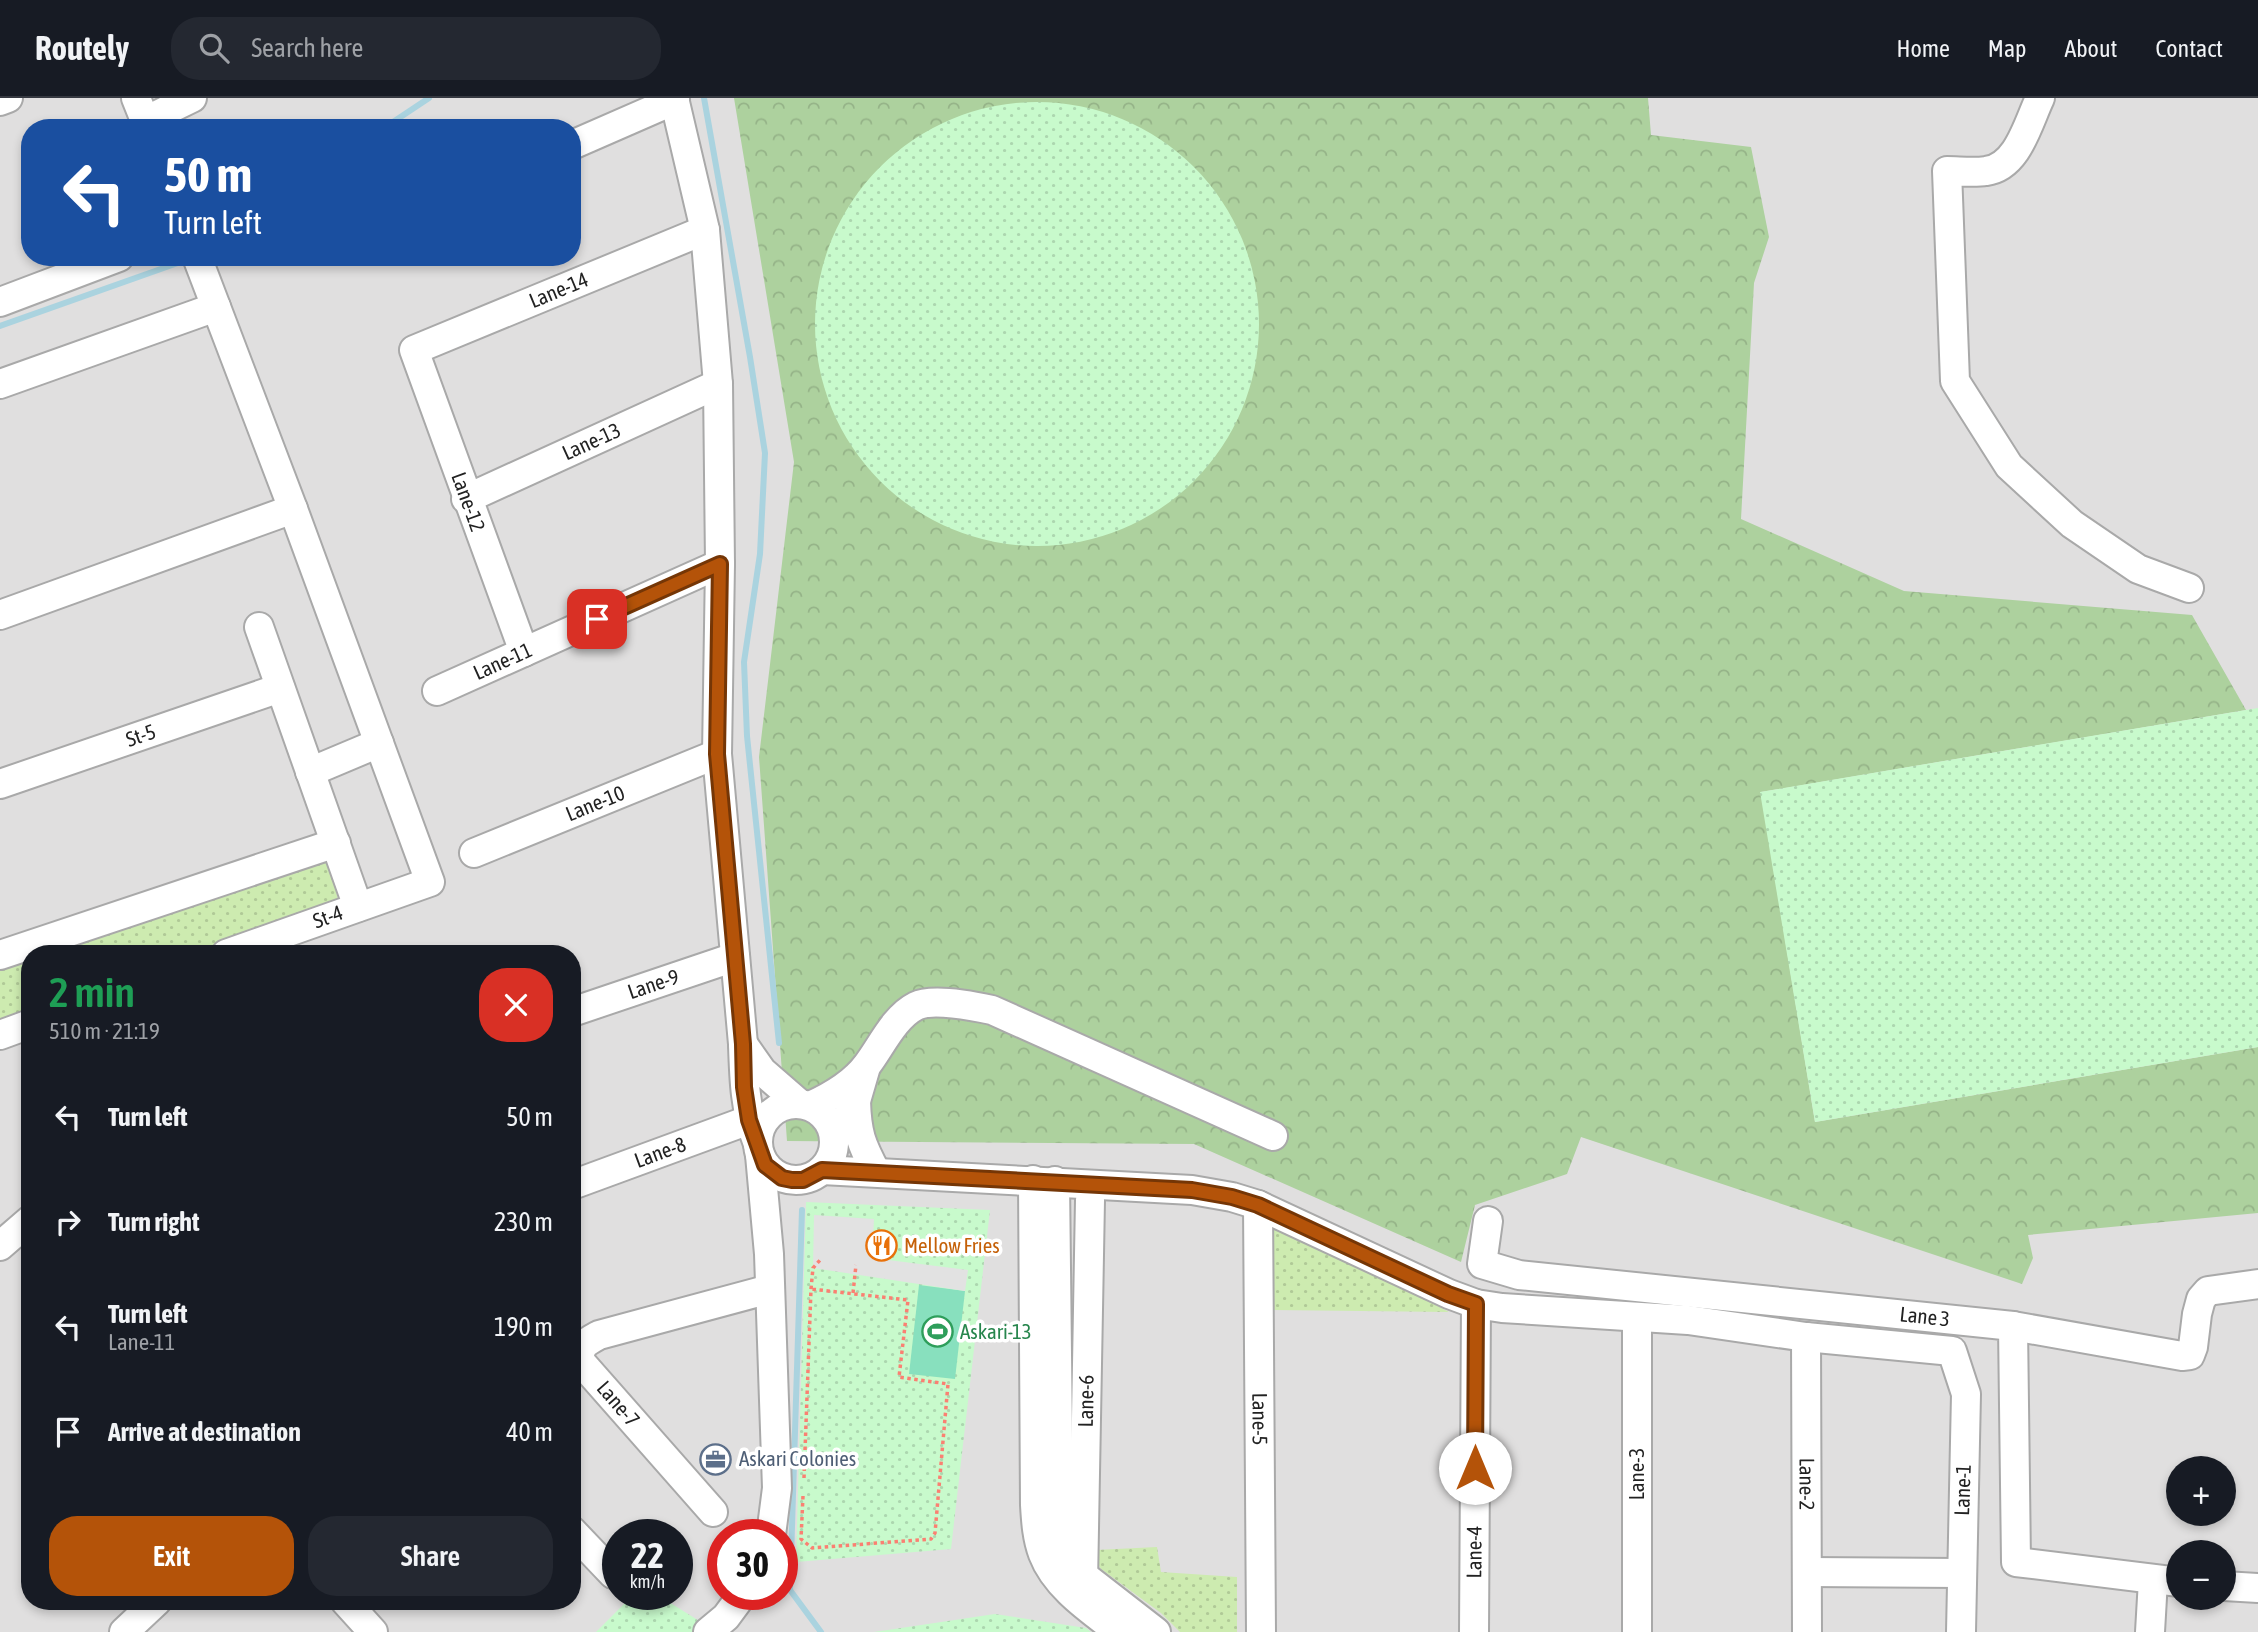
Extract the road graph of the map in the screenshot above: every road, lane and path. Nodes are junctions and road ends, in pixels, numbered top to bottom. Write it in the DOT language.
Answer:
graph roads {
  1 [pos="8,98"];
  2 [pos="192,98"];
  3 [pos="2040,98"];
  4 [pos="675,99"];
  5 [pos="0,101"];
  6 [pos="143,116"];
  7 [pos="581,141"];
  8 [pos="705,230"];
  9 [pos="95,266"];
  10 [pos="200,266"];
  11 [pos="0,302"];
  12 [pos="216,307"];
  13 [pos="414,350"];
  14 [pos="0,384"];
  15 [pos="718,384"];
  16 [pos="466,499"];
  17 [pos="293,509"];
  18 [pos="720,564"];
  19 [pos="2189,588"];
  20 [pos="0,615"];
  21 [pos="258,627"];
  22 [pos="524,652"];
  23 [pos="280,688"];
  24 [pos="437,691"];
  25 [pos="379,743"];
  26 [pos="717,754"];
  27 [pos="310,772"];
  28 [pos="0,784"];
  29 [pos="335,843"];
  30 [pos="474,853"];
  31 [pos="358,907"];
  32 [pos="33,945"];
  33 [pos="251,945"];
  34 [pos="21,949"];
  35 [pos="0,956"];
  36 [pos="735,957"];
  37 [pos="581,1009"];
  38 [pos="21,1027"];
  39 [pos="0,1035"];
  40 [pos="743,1044"];
  41 [pos="866,1067"];
  42 [pos="856,1101"];
  43 [pos="805,1105"];
  44 [pos="1273,1136"];
  45 [pos="755,1140"];
  46 [pos="834,1140"];
  47 [pos="822,1170"];
  48 [pos="876,1172"];
  49 [pos="782,1178"];
  50 [pos="1044,1181"];
  51 [pos="581,1183"];
  52 [pos="1090,1200"];
  53 [pos="1258,1205"];
  54 [pos="1488,1221"];
  55 [pos="21,1228"];
  56 [pos="0,1246"];
  57 [pos="769,1254"];
  58 [pos="821,1259"];
  59 [pos="856,1265"];
  60 [pos="2258,1284"];
  61 [pos="770,1289"];
  62 [pos="811,1289"];
  63 [pos="853,1293"];
  64 [pos="1476,1304"];
  65 [pos="1637,1317"];
  66 [pos="2013,1326"];
  67 [pos="1807,1337"];
  68 [pos="581,1348"];
  69 [pos="581,1362"];
  70 [pos="713,1513"];
  71 [pos="773,1519"];
  72 [pos="581,1540"];
  73 [pos="602,1562"];
  74 [pos="1807,1572"];
  75 [pos="1961,1573"];
  76 [pos="2166,1581"];
  77 [pos="2236,1587"];
  78 [pos="2258,1588"];
  79 [pos="1083,1590"];
  80 [pos="147,1610"];
  81 [pos="353,1610"];
  82 [pos="731,1610"];
  83 [pos="124,1632"];
  84 [pos="373,1632"];
  85 [pos="708,1632"];
  86 [pos="1119,1632"];
  87 [pos="1156,1632"];
  88 [pos="1261,1632"];
  89 [pos="1474,1632"];
  90 [pos="1637,1632"];
  91 [pos="1807,1632"];
  92 [pos="1961,1632"];
  93 [pos="2150,1632"];
  1 -- 5 [label="street"];
  2 -- 6 [label="street"];
  3 -- 19 [label="street"];
  4 -- 7 [label="street"];
  4 -- 8 [label="street"];
  8 -- 13 [label="street, Lane-14"];
  8 -- 15 [label="street"];
  9 -- 11 [label="street"];
  10 -- 12 [label="street"];
  12 -- 14 [label="street"];
  12 -- 17 [label="street"];
  13 -- 16 [label="street, Lane-12"];
  15 -- 16 [label="street, Lane-13"];
  15 -- 18 [label="street"];
  16 -- 22 [label="street, Lane-12"];
  17 -- 20 [label="street"];
  17 -- 25 [label="street"];
  18 -- 22 [label="street, Lane-11"];
  18 -- 26 [label="street"];
  21 -- 23 [label="street"];
  22 -- 24 [label="street, Lane-11"];
  23 -- 27 [label="street"];
  23 -- 28 [label="street, St-5"];
  25 -- 27 [label="street"];
  25 -- 31 [label="street, St-4"];
  26 -- 30 [label="street, Lane-10"];
  26 -- 36 [label="street"];
  27 -- 29 [label="street"];
  29 -- 31 [label="street"];
  29 -- 32 [label="street"];
  31 -- 33 [label="street, St-4"];
  34 -- 35 [label="street"];
  36 -- 37 [label="street, Lane-9"];
  36 -- 40 [label="street"];
  38 -- 39 [label="street"];
  40 -- 43 [label="street"];
  40 -- 45 [label="street"];
  41 -- 42 [label="street"];
  41 -- 43 [label="street"];
  41 -- 44 [label="street"];
  42 -- 46 [label="street"];
  42 -- 48 [label="street"];
  43 -- 45 [label="street"];
  43 -- 46 [label="street"];
  45 -- 49 [label="street"];
  45 -- 51 [label="street, Lane-8"];
  45 -- 57 [label="street"];
  46 -- 47 [label="street"];
  47 -- 48 [label="street"];
  47 -- 49 [label="street"];
  48 -- 50 [label="street"];
  49 -- 57 [label="street"];
  50 -- 53 [label="street"];
  50 -- 79 [label="street"];
  52 -- 79 [label="street, Lane-6"];
  53 -- 64 [label="street"];
  53 -- 88 [label="street, Lane-5"];
  54 -- 66 [label="street, Lane 3"];
  55 -- 56 [label="street"];
  57 -- 61 [label="street"];
  58 -- 62 [label="path"];
  59 -- 63 [label="path"];
  60 -- 66 [label="street"];
  61 -- 68 [label="street, Lane-7"];
  61 -- 71 [label="street"];
  62 -- 63 [label="path"];
  62 -- 63 [label="path"];
  64 -- 65 [label="street"];
  64 -- 89 [label="street, Lane-4"];
  65 -- 67 [label="street"];
  65 -- 90 [label="street, Lane-3"];
  66 -- 76 [label="street"];
  67 -- 74 [label="street, Lane-2"];
  67 -- 75 [label="street, Lane-1"];
  69 -- 70 [label="street, Lane-7"];
  72 -- 73 [label="street"];
  74 -- 75 [label="street"];
  74 -- 91 [label="street, Lane-2"];
  75 -- 92 [label="street, Lane-1"];
  76 -- 93 [label="street"];
  77 -- 78 [label="street"];
  79 -- 86 [label="street"];
  79 -- 87 [label="street"];
  80 -- 83 [label="street"];
  81 -- 84 [label="street"];
  82 -- 85 [label="street"];
}
